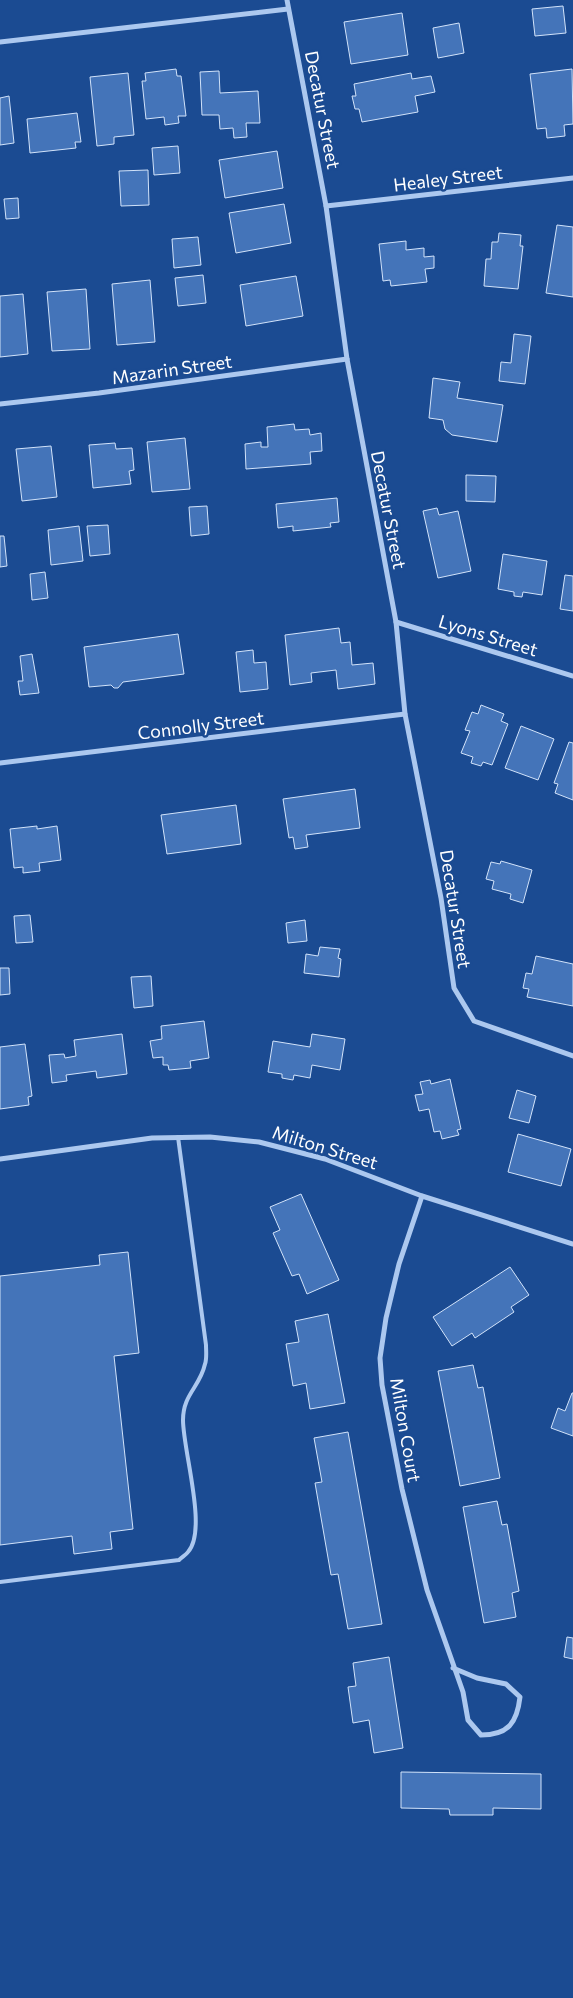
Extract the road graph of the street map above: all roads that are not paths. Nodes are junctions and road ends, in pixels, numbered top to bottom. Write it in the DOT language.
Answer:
graph roads {
  1 [pos="287,0"];
  2 [pos="288,9"];
  3 [pos="0,42"];
  4 [pos="573,178"];
  5 [pos="326,206"];
  6 [pos="347,359"];
  7 [pos="0,404"];
  8 [pos="396,622"];
  9 [pos="573,676"];
  10 [pos="405,714"];
  11 [pos="0,763"];
  12 [pos="573,1056"];
  13 [pos="178,1137"];
  14 [pos="0,1159"];
  15 [pos="422,1196"];
  16 [pos="573,1244"];
  17 [pos="0,1582"];
  18 [pos="453,1668"];
  1 -- 2 [label="street, Decatur Street"];
  2 -- 3 [label="street"];
  2 -- 5 [label="street, Decatur Street"];
  4 -- 5 [label="street, Healey Street"];
  5 -- 6 [label="street, Decatur Street"];
  6 -- 7 [label="street, Mazarin Street"];
  6 -- 8 [label="street, Decatur Street"];
  8 -- 9 [label="street, Lyons Street"];
  8 -- 10 [label="street, Decatur Street"];
  10 -- 11 [label="street, Connolly Street"];
  10 -- 12 [label="street, Decatur Street"];
  13 -- 14 [label="street, Milton Street"];
  13 -- 15 [label="street, Milton Street"];
  13 -- 17 [label="lane"];
  15 -- 16 [label="street, Milton Street"];
  15 -- 18 [label="street, Milton Court"];
  18 -- 18 [label="street, Milton Court"];
}
